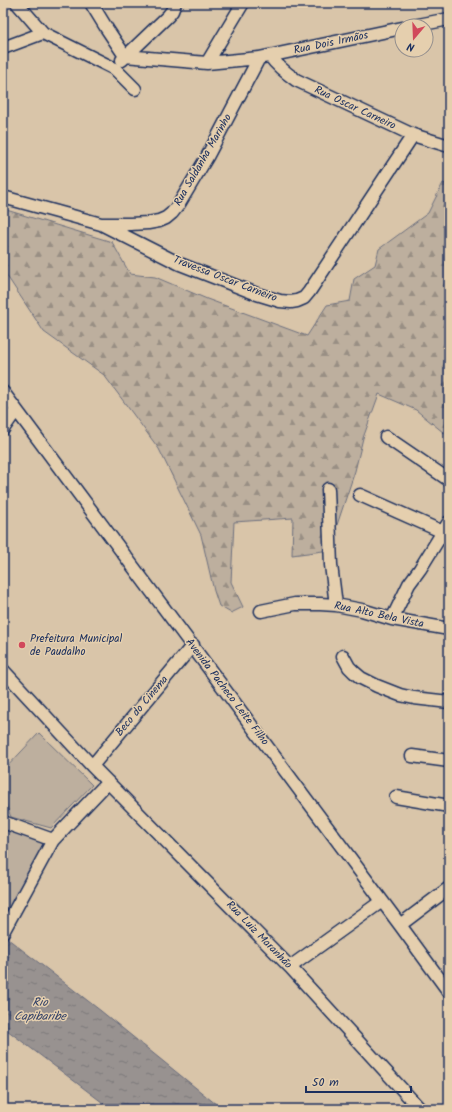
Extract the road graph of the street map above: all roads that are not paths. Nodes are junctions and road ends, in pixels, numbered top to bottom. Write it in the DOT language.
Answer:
graph roads {
  1 [pos="17,3"];
  2 [pos="91,3"];
  3 [pos="175,3"];
  4 [pos="243,3"];
  5 [pos="449,19"];
  6 [pos="434,22"];
  7 [pos="394,30"];
  8 [pos="42,33"];
  9 [pos="3,48"];
  10 [pos="125,56"];
  11 [pos="265,57"];
  12 [pos="207,63"];
  13 [pos="115,69"];
  14 [pos="135,89"];
  15 [pos="413,134"];
  16 [pos="449,146"];
  17 [pos="3,197"];
  18 [pos="101,224"];
  19 [pos="3,392"];
  20 [pos="16,410"];
  21 [pos="3,429"];
  22 [pos="386,437"];
  23 [pos="449,480"];
  24 [pos="328,489"];
  25 [pos="360,495"];
  26 [pos="449,522"];
  27 [pos="443,532"];
  28 [pos="336,605"];
  29 [pos="261,612"];
  30 [pos="392,619"];
  31 [pos="449,629"];
  32 [pos="193,645"];
  33 [pos="342,656"];
  34 [pos="3,670"];
  35 [pos="449,702"];
  36 [pos="412,756"];
  37 [pos="449,762"];
  38 [pos="92,766"];
  39 [pos="108,782"];
  40 [pos="396,797"];
  41 [pos="449,806"];
  42 [pos="3,822"];
  43 [pos="53,840"];
  44 [pos="449,888"];
  45 [pos="382,901"];
  46 [pos="400,924"];
  47 [pos="3,932"];
  48 [pos="290,967"];
  49 [pos="449,992"];
  50 [pos="420,1109"];
  1 -- 8 [label="street"];
  2 -- 10 [label="street"];
  3 -- 10 [label="street"];
  4 -- 12 [label="street"];
  5 -- 6 [label="street"];
  7 -- 11 [label="street, Rua Dois Irmãos"];
  8 -- 9 [label="street"];
  8 -- 13 [label="street"];
  10 -- 12 [label="street, Rua Dois Irmãos"];
  10 -- 13 [label="street"];
  11 -- 12 [label="street, Rua Dois Irmãos"];
  11 -- 15 [label="street, Rua Oscar Carneiro"];
  11 -- 18 [label="street, Rua Saldanha Marinho"];
  13 -- 14 [label="street"];
  15 -- 16 [label="street, Rua Oscar Carneiro"];
  15 -- 18 [label="street, Travessa Oscar Carneiro"];
  17 -- 18 [label="street, Rua Saldanha Marinho"];
  19 -- 20 [label="street, Avenida Pacheco Leite Filho"];
  20 -- 21 [label="street"];
  20 -- 32 [label="street, Avenida Pacheco Leite Filho"];
  22 -- 23 [label="street"];
  24 -- 28 [label="street"];
  25 -- 27 [label="street"];
  26 -- 27 [label="street"];
  27 -- 30 [label="street"];
  28 -- 29 [label="street, Rua Alto Bela Vista"];
  28 -- 30 [label="street, Rua Alto Bela Vista"];
  30 -- 31 [label="street, Rua Alto Bela Vista"];
  32 -- 38 [label="street, Beco do Cinema"];
  32 -- 45 [label="street, Avenida Pacheco Leite Filho"];
  33 -- 35 [label="street"];
  34 -- 38 [label="street, Rua Luiz Maranhão"];
  36 -- 37 [label="street"];
  38 -- 39 [label="street, Rua Luiz Maranhão"];
  39 -- 43 [label="street"];
  39 -- 48 [label="street, Rua Luiz Maranhão"];
  40 -- 41 [label="street"];
  42 -- 43 [label="street"];
  43 -- 47 [label="street"];
  44 -- 46 [label="street"];
  45 -- 46 [label="street, Avenida Pacheco Leite Filho"];
  45 -- 48 [label="street"];
  46 -- 49 [label="street, Avenida Pacheco Leite Filho"];
  48 -- 50 [label="street, Rua Luiz Maranhão"];
}
